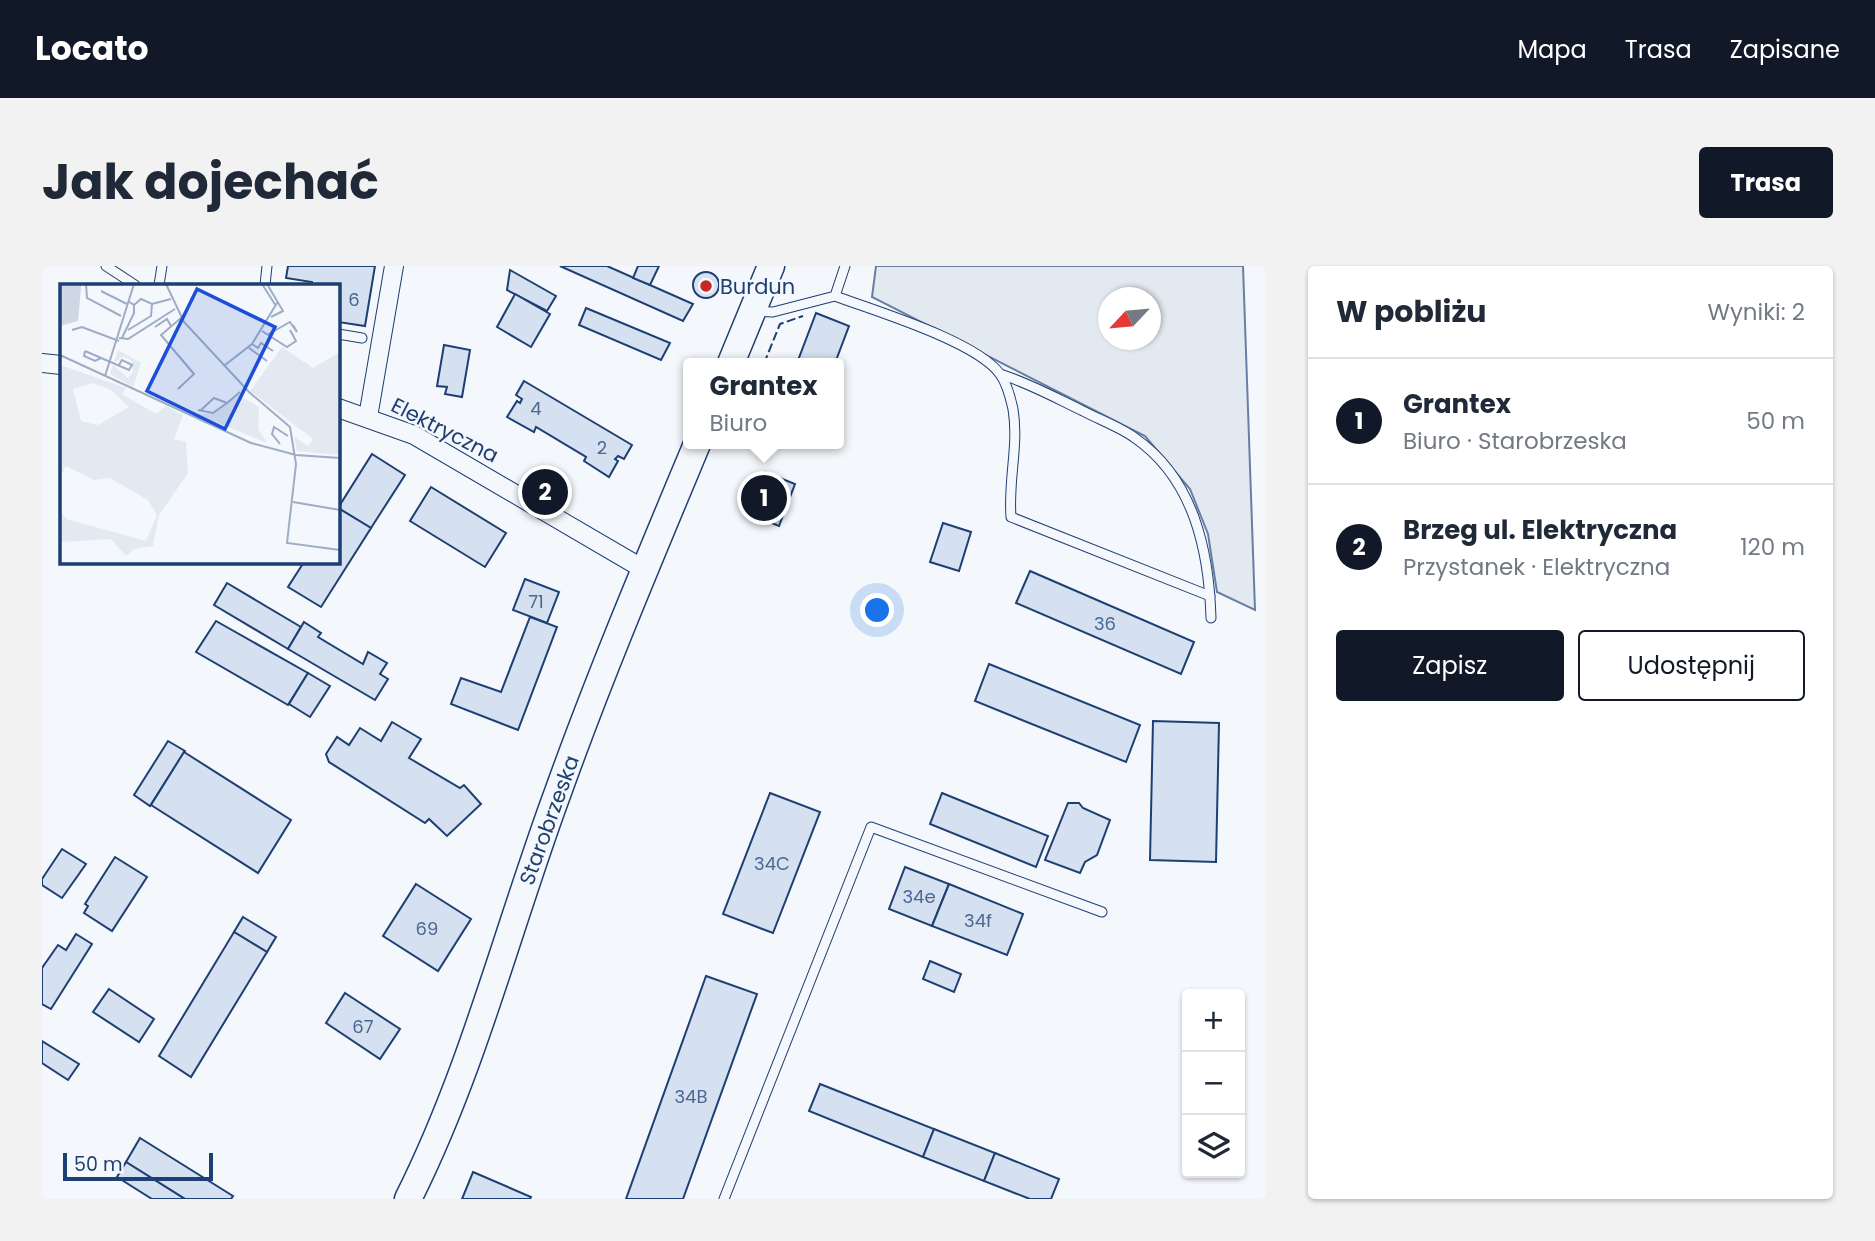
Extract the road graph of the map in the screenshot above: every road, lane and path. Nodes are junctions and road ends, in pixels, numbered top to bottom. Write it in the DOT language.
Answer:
graph roads {
  1 [pos="106,266"];
  2 [pos="162,266"];
  3 [pos="267,266"];
  4 [pos="394,266"];
  5 [pos="771,266"];
  6 [pos="845,266"];
  7 [pos="133,284"];
  8 [pos="159,284"];
  9 [pos="265,284"];
  10 [pos="835,296"];
  11 [pos="753,311"];
  12 [pos="340,334"];
  13 [pos="362,338"];
  14 [pos="733,358"];
  15 [pos="42,363"];
  16 [pos="60,365"];
  17 [pos="1000,374"];
  18 [pos="340,409"];
  19 [pos="368,417"];
  20 [pos="695,449"];
  21 [pos="645,569"];
  22 [pos="1210,596"];
  23 [pos="1211,618"];
  24 [pos="1102,912"];
  25 [pos="408,1199"];
  26 [pos="724,1199"];
  1 -- 7 [label="lane"];
  2 -- 8 [label="lane"];
  3 -- 9 [label="lane"];
  4 -- 19 [label="street, Elektryczna"];
  5 -- 11 [label="street"];
  6 -- 10 [label="lane"];
  10 -- 11 [label="lane"];
  10 -- 17 [label="lane"];
  11 -- 14 [label="street"];
  12 -- 13 [label="lane"];
  15 -- 16 [label="street"];
  17 -- 22 [label="lane"];
  17 -- 22 [label="lane"];
  18 -- 19 [label="street, Elektryczna"];
  19 -- 21 [label="street, Elektryczna"];
  20 -- 21 [label="street, Starobrzeska"];
  21 -- 25 [label="street, Starobrzeska"];
  22 -- 23 [label="lane"];
  24 -- 26 [label="lane"];
}
